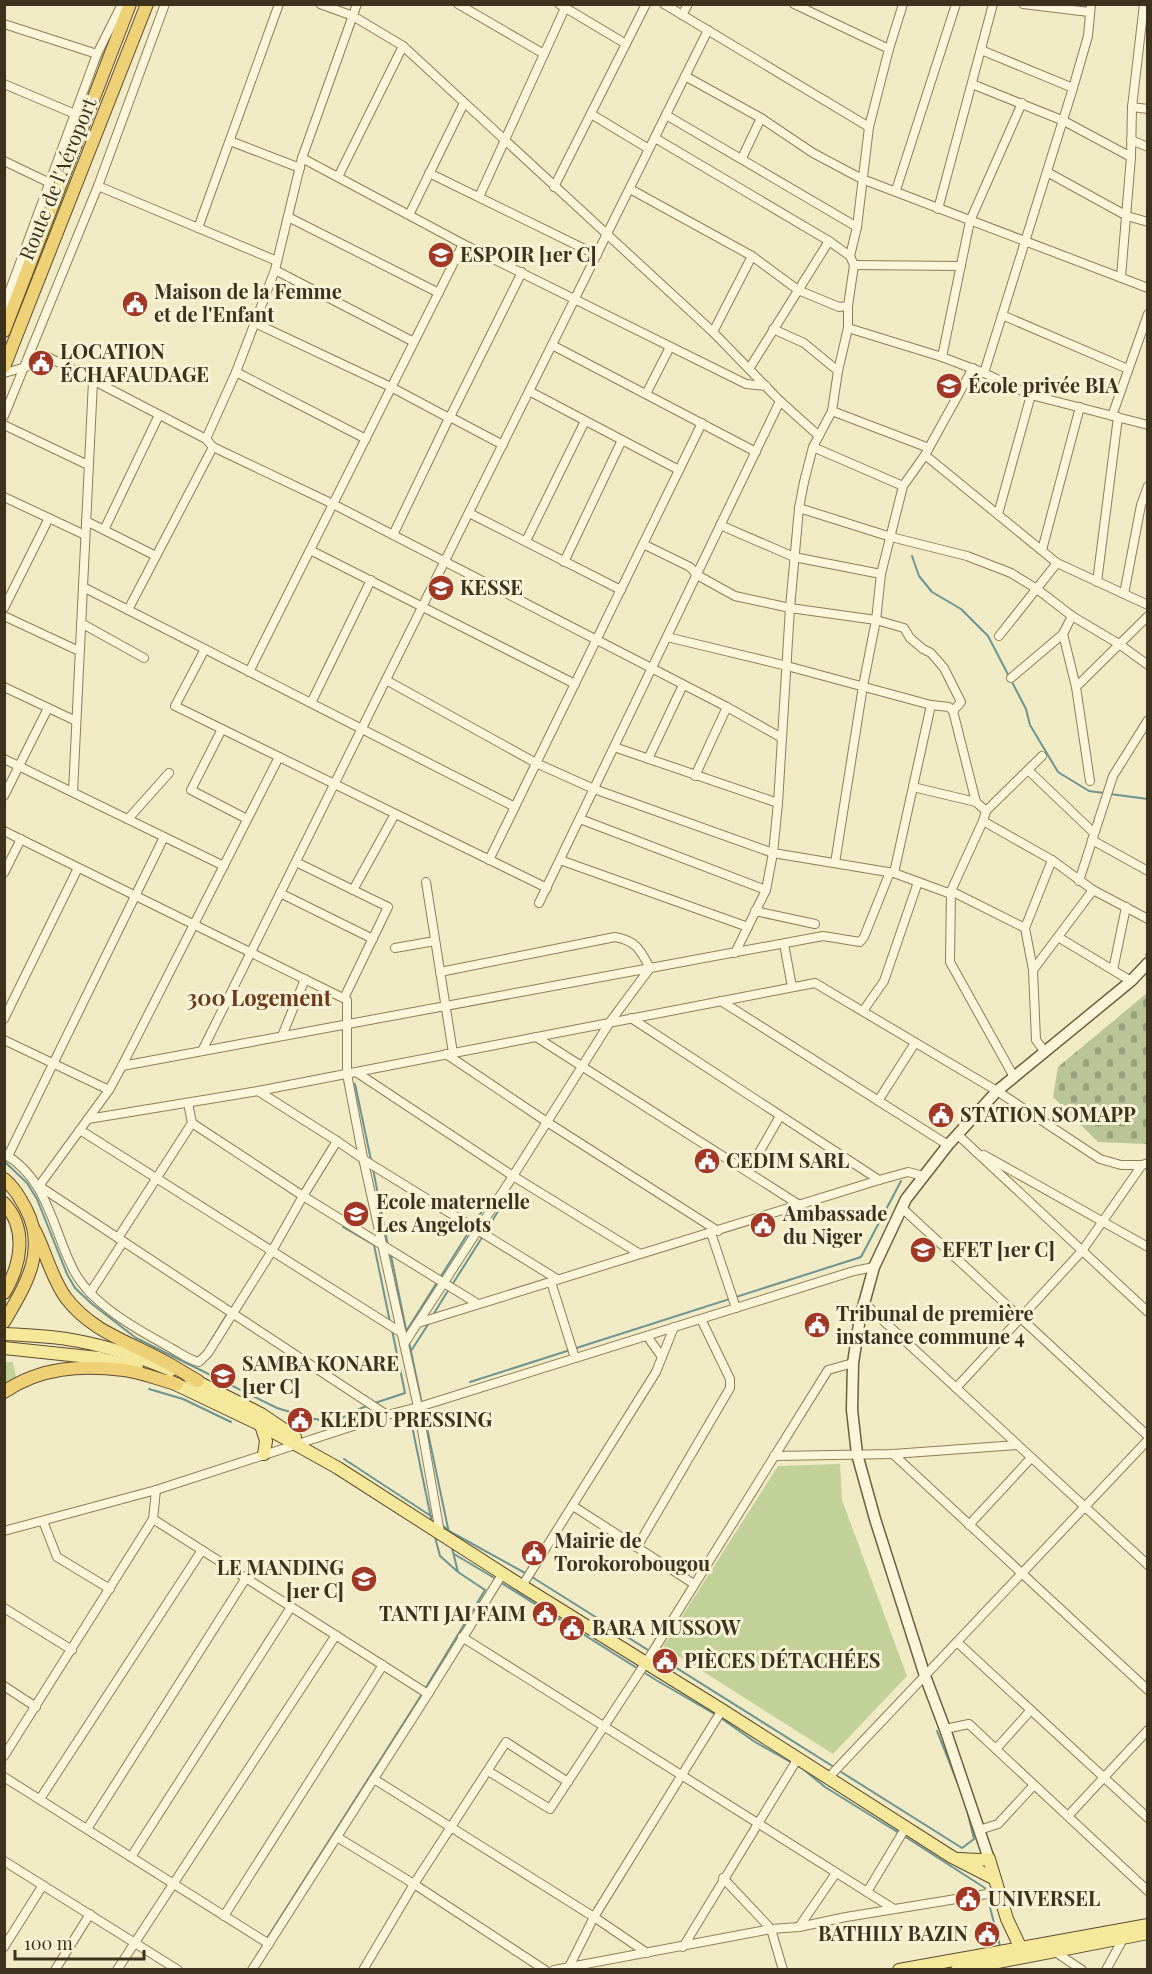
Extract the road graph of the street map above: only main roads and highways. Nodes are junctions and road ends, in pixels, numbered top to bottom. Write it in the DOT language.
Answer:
graph roads {
  1 [pos="130,4"];
  2 [pos="147,4"];
  3 [pos="4,331"];
  4 [pos="4,367"];
  5 [pos="1148,963"];
  6 [pos="4,1179"];
  7 [pos="4,1203"];
  8 [pos="35,1231"];
  9 [pos="4,1293"];
  10 [pos="4,1322"];
  11 [pos="4,1334"];
  12 [pos="4,1348"];
  13 [pos="198,1381"];
  14 [pos="177,1384"];
  15 [pos="4,1392"];
  16 [pos="261,1425"];
  17 [pos="301,1445"];
  18 [pos="264,1454"];
  19 [pos="952,1857"];
  20 [pos="989,1858"];
  21 [pos="995,1879"];
  22 [pos="1007,1919"];
  23 [pos="1148,1925"];
  24 [pos="1148,1933"];
  25 [pos="1023,1952"];
  26 [pos="1008,1960"];
  27 [pos="899,1970"];
  28 [pos="957,1970"];
  1 -- 3 [label="highway, Route de l'Aéroport"];
  2 -- 4 [label="highway, Route de l'Aéroport"];
  5 -- 20 [label="main road"];
  6 -- 8 [label="highway"];
  7 -- 9 [label="highway"];
  8 -- 10 [label="highway"];
  8 -- 13 [label="highway"];
  11 -- 13 [label="main road"];
  12 -- 14 [label="main road"];
  13 -- 17 [label="main road"];
  14 -- 15 [label="highway"];
  14 -- 16 [label="main road"];
  16 -- 17 [label="main road"];
  16 -- 18 [label="main road"];
  17 -- 19 [label="main road"];
  19 -- 20 [label="main road"];
  19 -- 21 [label="main road"];
  20 -- 21 [label="main road"];
  21 -- 22 [label="main road"];
  22 -- 25 [label="main road"];
  22 -- 26 [label="main road"];
  23 -- 25 [label="main road"];
  24 -- 25 [label="main road"];
  25 -- 26 [label="main road"];
  26 -- 27 [label="main road"];
  26 -- 28 [label="main road"];
}
